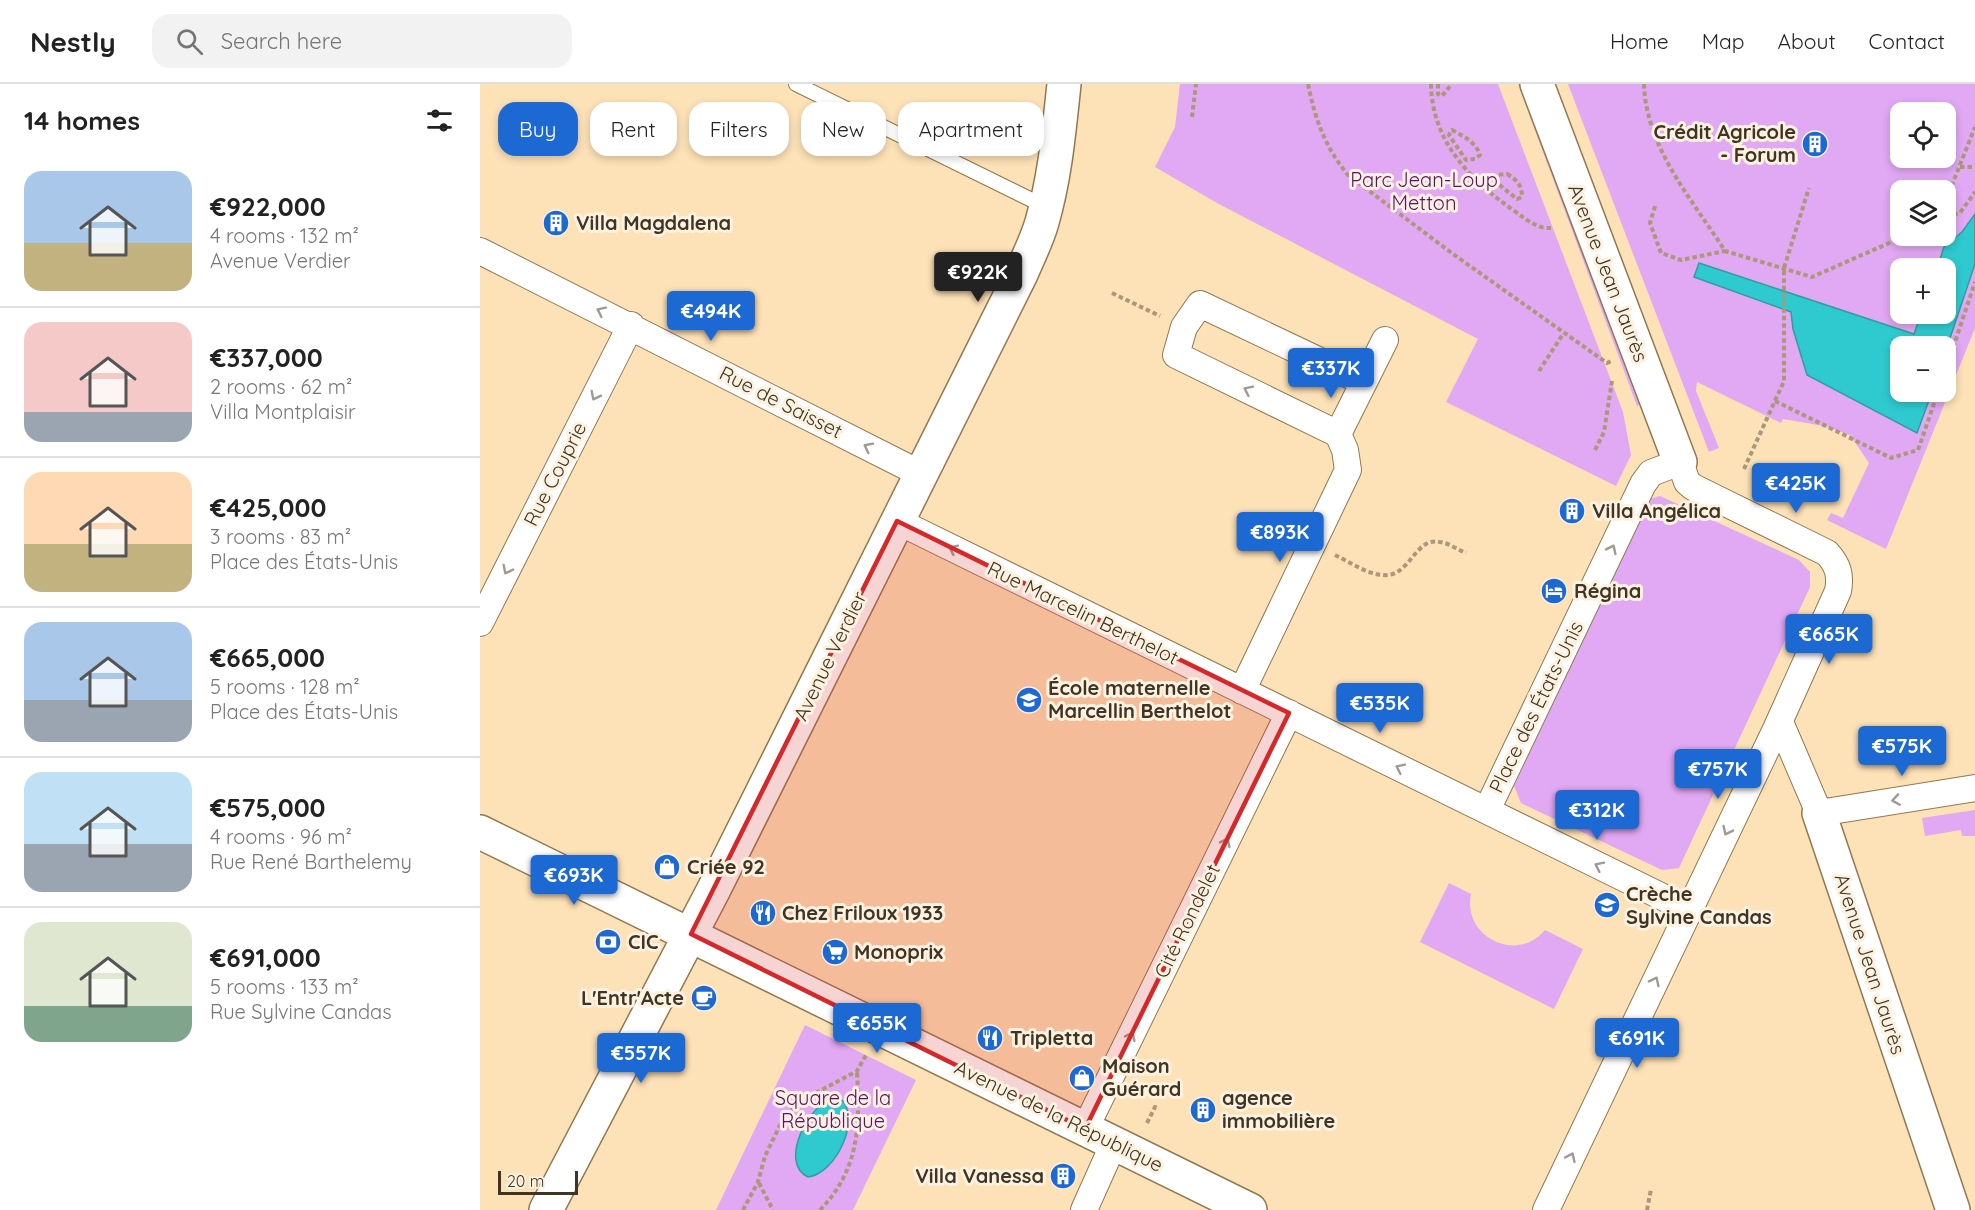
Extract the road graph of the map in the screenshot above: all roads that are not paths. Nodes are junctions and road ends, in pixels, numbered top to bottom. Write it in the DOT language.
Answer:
graph roads {
  1 [pos="796,84"];
  2 [pos="1064,84"];
  3 [pos="1537,84"];
  4 [pos="1046,207"];
  5 [pos="480,251"];
  6 [pos="631,326"];
  7 [pos="1386,340"];
  8 [pos="1364,382"];
  9 [pos="1338,434"];
  10 [pos="1680,462"];
  11 [pos="921,474"];
  12 [pos="897,521"];
  13 [pos="480,623"];
  14 [pos="1242,691"];
  15 [pos="1289,713"];
  16 [pos="1780,722"];
  17 [pos="1975,788"];
  18 [pos="1487,810"];
  19 [pos="1819,813"];
  20 [pos="480,832"];
  21 [pos="1689,910"];
  22 [pos="691,934"];
  23 [pos="1100,1136"];
  24 [pos="546,1210"];
  25 [pos="1084,1210"];
  26 [pos="1250,1210"];
  27 [pos="1546,1210"];
  28 [pos="1953,1210"];
  1 -- 4 [label="lane"];
  2 -- 4 [label="main road, Avenue Verdier"];
  3 -- 10 [label="main road, Avenue Jean Jaurès"];
  4 -- 11 [label="main road, Avenue Verdier"];
  6 -- 5 [label="street, Rue de Saisset, one-way"];
  11 -- 6 [label="street, Rue de Saisset, one-way"];
  6 -- 13 [label="street, Rue Couprie, one-way"];
  7 -- 8 [label="street"];
  8 -- 9 [label="street"];
  9 -- 8 [label="street, one-way"];
  9 -- 14 [label="street"];
  10 -- 16 [label="street"];
  18 -- 10 [label="street, Place des États-Unis, one-way"];
  11 -- 12 [label="main road, Avenue Verdier"];
  14 -- 12 [label="street, Rue Marcelin Berthelot, one-way"];
  12 -- 22 [label="main road, Avenue Verdier"];
  14 -- 15 [label="street, Rue Marcelin Berthelot"];
  18 -- 15 [label="street, Rue Marcelin Berthelot, one-way"];
  23 -- 15 [label="street, Cité Rondelet, one-way"];
  16 -- 19 [label="street, Avenue Jean Jaurès"];
  16 -- 21 [label="street, one-way"];
  17 -- 19 [label="street, one-way"];
  21 -- 18 [label="street, Rue Marcelin Berthelot, one-way"];
  19 -- 28 [label="main road, Avenue Jean Jaurès"];
  20 -- 22 [label="main road, Avenue de la République"];
  27 -- 21 [label="street, one-way"];
  22 -- 23 [label="main road, Avenue de la République"];
  22 -- 24 [label="main road, Avenue Verdier"];
  23 -- 25 [label="street, Cité Rondelet"];
  23 -- 26 [label="main road, Avenue de la République"];
}
